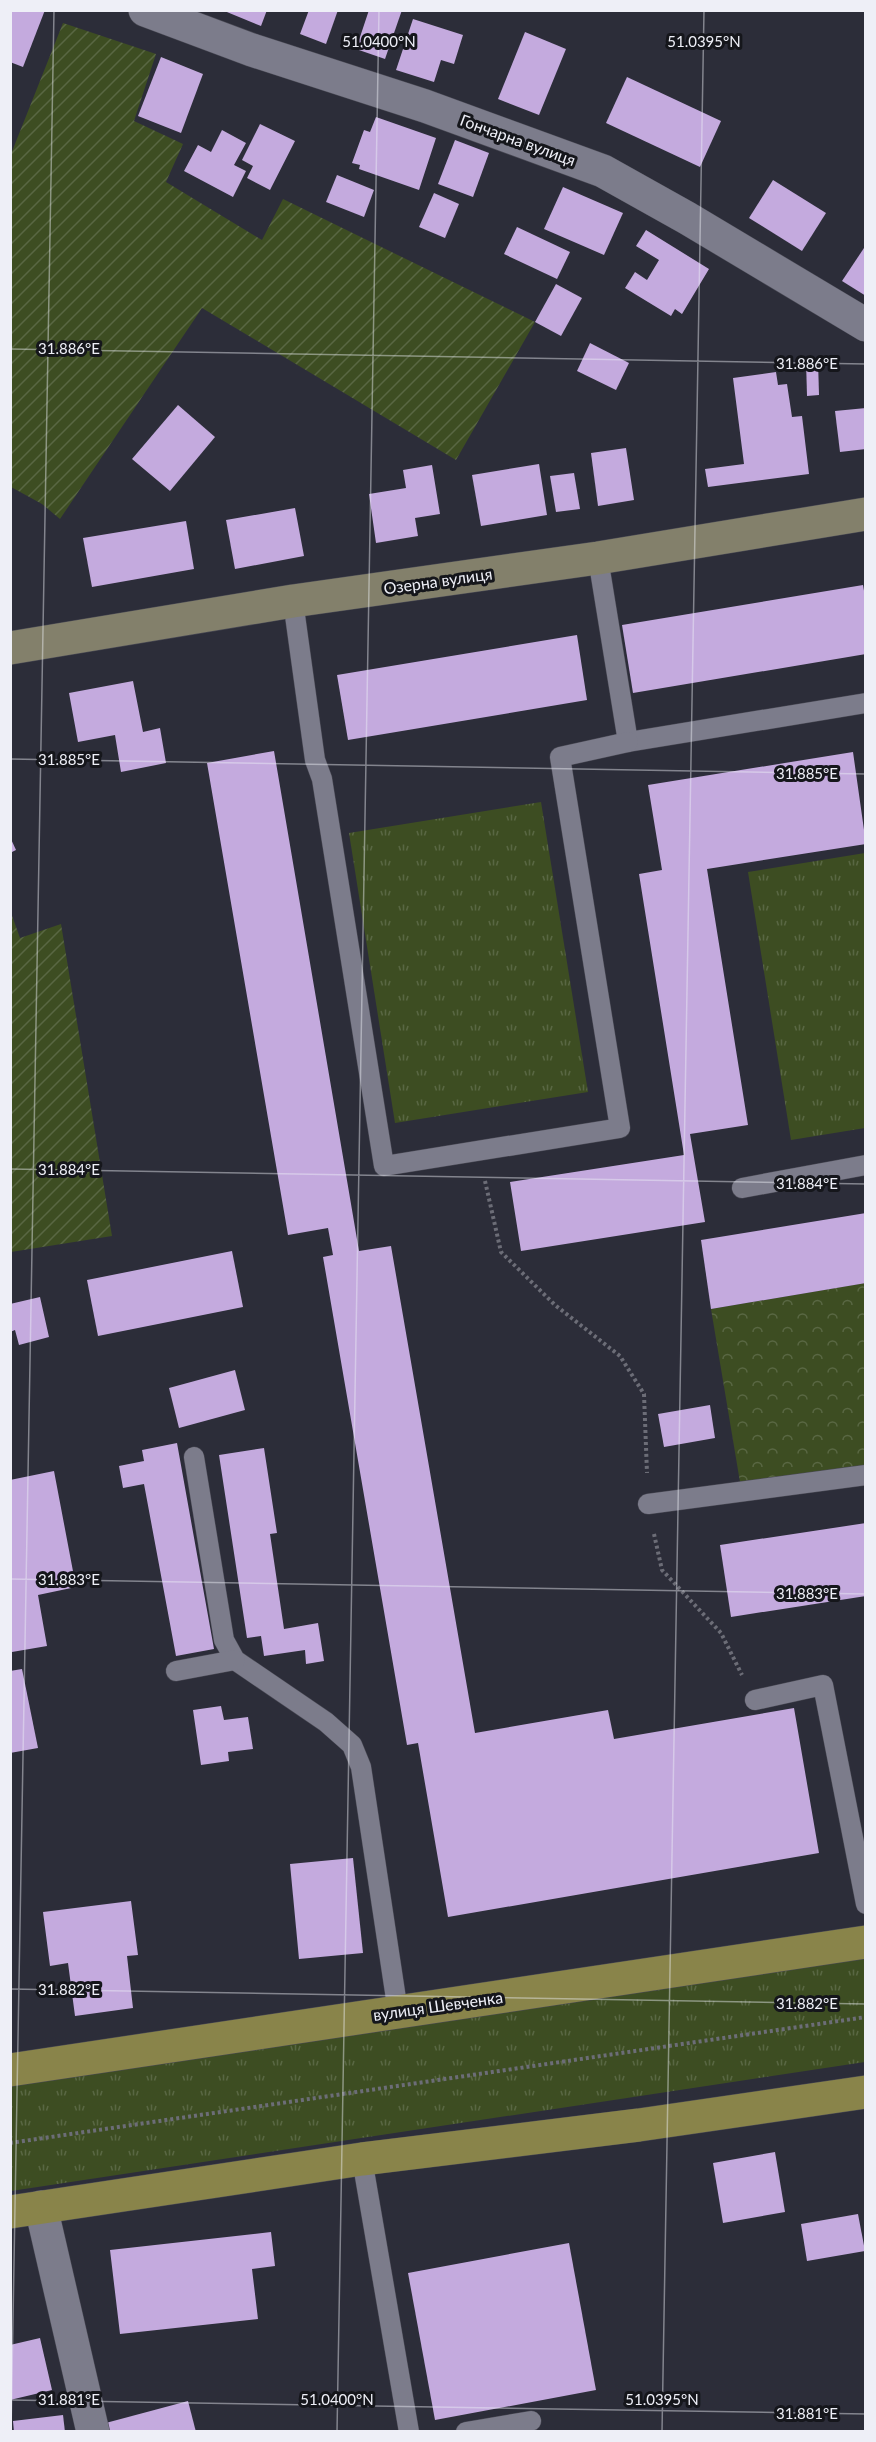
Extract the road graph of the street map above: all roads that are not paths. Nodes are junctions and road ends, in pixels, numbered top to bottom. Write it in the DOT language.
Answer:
graph roads {
  1 [pos="145,10"];
  2 [pos="866,325"];
  3 [pos="866,514"];
  4 [pos="598,558"];
  5 [pos="292,601"];
  6 [pos="10,648"];
  7 [pos="866,703"];
  8 [pos="628,742"];
  9 [pos="866,1165"];
  10 [pos="742,1188"];
  11 [pos="194,1457"];
  12 [pos="866,1475"];
  13 [pos="648,1504"];
  14 [pos="235,1660"];
  15 [pos="176,1671"];
  16 [pos="755,1700"];
  17 [pos="866,1904"];
  18 [pos="866,1942"];
  19 [pos="398,2012"];
  20 [pos="10,2070"];
  21 [pos="866,2092"];
  22 [pos="362,2159"];
  23 [pos="26,2210"];
  24 [pos="531,2421"];
  25 [pos="93,2432"];
  26 [pos="410,2432"];
  27 [pos="466,2432"];
  1 -- 2 [label="street, Гончарна вулиця"];
  3 -- 4 [label="street, Озерна вулиця"];
  4 -- 5 [label="street, Озерна вулиця"];
  4 -- 8 [label="lane"];
  5 -- 6 [label="street, Озерна вулиця"];
  5 -- 8 [label="lane"];
  7 -- 8 [label="lane"];
  9 -- 10 [label="lane"];
  11 -- 14 [label="lane"];
  12 -- 13 [label="lane"];
  14 -- 15 [label="lane"];
  14 -- 19 [label="lane"];
  16 -- 17 [label="lane"];
  18 -- 19 [label="main road, вулиця Шевченка"];
  19 -- 20 [label="main road, вулиця Шевченка"];
  21 -- 22 [label="main road"];
  22 -- 23 [label="main road"];
  22 -- 26 [label="lane"];
  23 -- 25 [label="street"];
  24 -- 27 [label="lane"];
}
